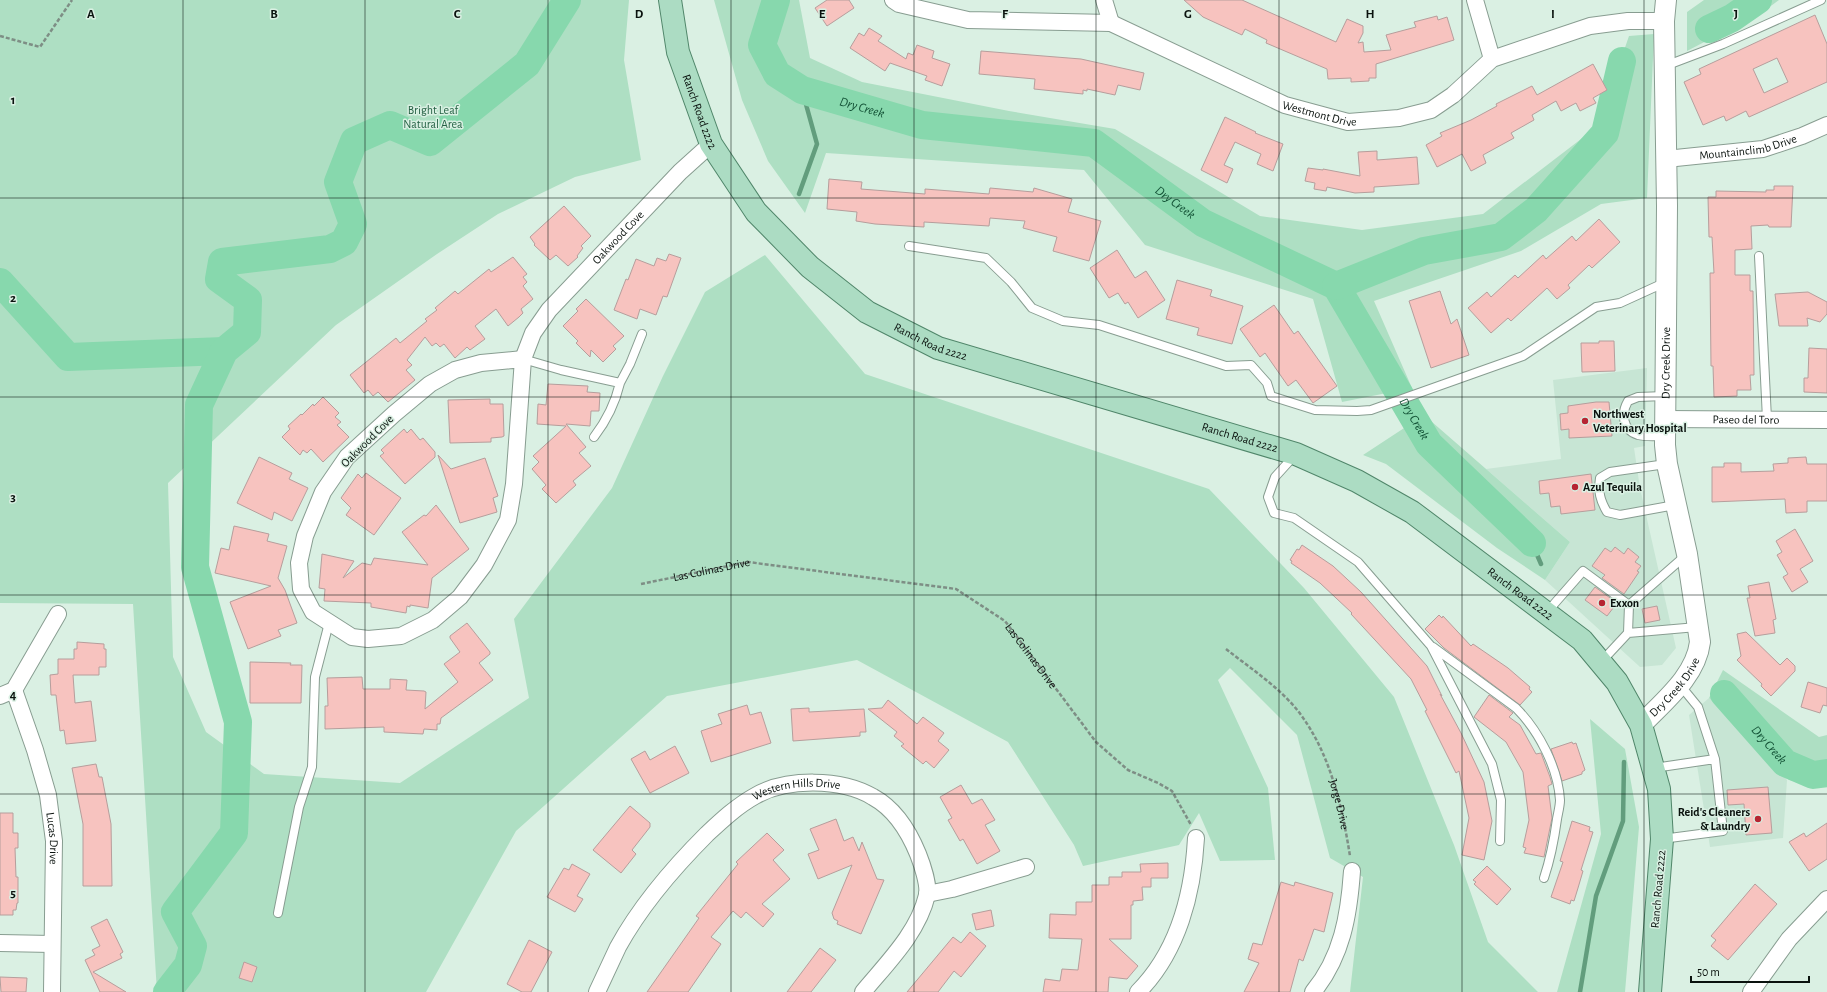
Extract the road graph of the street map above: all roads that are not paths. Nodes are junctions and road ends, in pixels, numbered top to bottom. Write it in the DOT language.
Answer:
graph roads {
  1 [pos="670,0"];
  2 [pos="893,0"];
  3 [pos="1104,0"];
  4 [pos="1475,0"];
  5 [pos="1666,0"];
  6 [pos="1821,0"];
  7 [pos="1664,21"];
  8 [pos="1111,23"];
  9 [pos="1492,59"];
  10 [pos="1664,66"];
  11 [pos="1827,125"];
  12 [pos="711,144"];
  13 [pos="1666,159"];
  14 [pos="909,246"];
  15 [pos="1759,256"];
  16 [pos="1666,282"];
  17 [pos="642,334"];
  18 [pos="523,359"];
  19 [pos="620,383"];
  20 [pos="1666,396"];
  21 [pos="1767,419"];
  22 [pos="1827,420"];
  23 [pos="1665,428"];
  24 [pos="594,437"];
  25 [pos="1296,454"];
  26 [pos="1667,464"];
  27 [pos="1676,504"];
  28 [pos="1687,554"];
  29 [pos="1629,605"];
  30 [pos="1547,613"];
  31 [pos="58,614"];
  32 [pos="329,623"];
  33 [pos="1699,627"];
  34 [pos="1628,633"];
  35 [pos="1431,646"];
  36 [pos="1601,662"];
  37 [pos="1680,685"];
  38 [pos="7,693"];
  39 [pos="1641,725"];
  40 [pos="1715,759"];
  41 [pos="1654,768"];
  42 [pos="1196,838"];
  43 [pos="1662,839"];
  44 [pos="1500,841"];
  45 [pos="1026,866"];
  46 [pos="1352,871"];
  47 [pos="1544,878"];
  48 [pos="927,894"];
  49 [pos="1827,899"];
  50 [pos="278,913"];
  51 [pos="0,944"];
  52 [pos="52,944"];
  53 [pos="52,992"];
  54 [pos="598,992"];
  55 [pos="863,992"];
  56 [pos="1138,992"];
  57 [pos="1313,992"];
  58 [pos="1650,992"];
  59 [pos="1751,992"];
  1 -- 12 [label="main road, Ranch Road 2222"];
  2 -- 8 [label="street, Westmont Drive"];
  3 -- 8 [label="street"];
  4 -- 9 [label="street"];
  5 -- 7 [label="street, Dry Creek Drive"];
  6 -- 10 [label="lane"];
  7 -- 9 [label="street, Westmont Drive"];
  7 -- 10 [label="street, Dry Creek Drive"];
  8 -- 9 [label="street, Westmont Drive"];
  10 -- 13 [label="street, Dry Creek Drive"];
  11 -- 13 [label="street, Mountainclimb Drive"];
  12 -- 18 [label="street, Oakwood Cove"];
  12 -- 25 [label="main road, Ranch Road 2222"];
  13 -- 16 [label="street, Dry Creek Drive"];
  14 -- 16 [label="lane"];
  15 -- 21 [label="lane"];
  16 -- 20 [label="street, Dry Creek Drive"];
  17 -- 19 [label="lane"];
  18 -- 19 [label="lane"];
  18 -- 32 [label="street, Oakwood Cove"];
  18 -- 32 [label="street, Oakwood Cove"];
  19 -- 24 [label="lane"];
  20 -- 23 [label="street, Dry Creek Drive"];
  20 -- 23 [label="lane"];
  21 -- 22 [label="street, Paseo del Toro"];
  21 -- 23 [label="street, Paseo del Toro"];
  23 -- 26 [label="street, Dry Creek Drive"];
  25 -- 30 [label="main road, Ranch Road 2222"];
  25 -- 35 [label="lane"];
  26 -- 27 [label="street, Dry Creek Drive"];
  26 -- 27 [label="lane"];
  27 -- 28 [label="street, Dry Creek Drive"];
  28 -- 29 [label="lane"];
  28 -- 33 [label="street, Dry Creek Drive"];
  29 -- 30 [label="lane"];
  29 -- 34 [label="lane"];
  30 -- 36 [label="main road, Ranch Road 2222"];
  31 -- 38 [label="street"];
  32 -- 50 [label="lane"];
  33 -- 34 [label="lane"];
  33 -- 37 [label="street, Dry Creek Drive"];
  34 -- 36 [label="lane"];
  35 -- 44 [label="lane"];
  35 -- 47 [label="lane"];
  36 -- 39 [label="main road, Ranch Road 2222"];
  37 -- 39 [label="street, Dry Creek Drive"];
  37 -- 40 [label="lane"];
  38 -- 52 [label="street, Lucas Drive"];
  39 -- 41 [label="main road, Ranch Road 2222"];
  40 -- 41 [label="lane"];
  40 -- 43 [label="lane"];
  41 -- 43 [label="main road, Ranch Road 2222"];
  42 -- 56 [label="street"];
  43 -- 58 [label="main road, Ranch Road 2222"];
  45 -- 48 [label="street"];
  46 -- 57 [label="street"];
  48 -- 54 [label="street, Western Hills Drive"];
  48 -- 55 [label="street"];
  49 -- 59 [label="street"];
  51 -- 52 [label="street"];
  52 -- 53 [label="street, Lucas Drive"];
}
